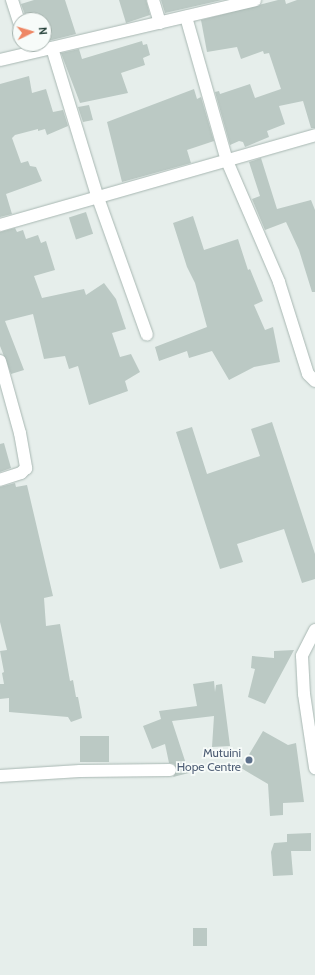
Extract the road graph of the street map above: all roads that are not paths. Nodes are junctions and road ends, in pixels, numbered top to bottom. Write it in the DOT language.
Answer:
graph roads {
  1 [pos="12,0"];
  2 [pos="153,0"];
  3 [pos="255,0"];
  4 [pos="16,12"];
  5 [pos="186,17"];
  6 [pos="160,23"];
  7 [pos="52,48"];
  8 [pos="20,52"];
  9 [pos="0,60"];
  10 [pos="315,135"];
  11 [pos="226,161"];
  12 [pos="98,198"];
  13 [pos="0,225"];
  14 [pos="147,335"];
  15 [pos="0,362"];
  16 [pos="315,381"];
  17 [pos="0,480"];
  18 [pos="315,630"];
  19 [pos="315,768"];
  20 [pos="170,770"];
  21 [pos="0,776"];
  1 -- 4 [label="street"];
  2 -- 6 [label="street"];
  3 -- 5 [label="street"];
  5 -- 6 [label="street"];
  5 -- 11 [label="street"];
  6 -- 7 [label="street"];
  7 -- 12 [label="street"];
  8 -- 9 [label="street"];
  10 -- 11 [label="street"];
  11 -- 12 [label="street"];
  11 -- 16 [label="street"];
  12 -- 13 [label="street"];
  12 -- 14 [label="street"];
  15 -- 17 [label="street"];
  18 -- 19 [label="street"];
  20 -- 21 [label="street"];
}
